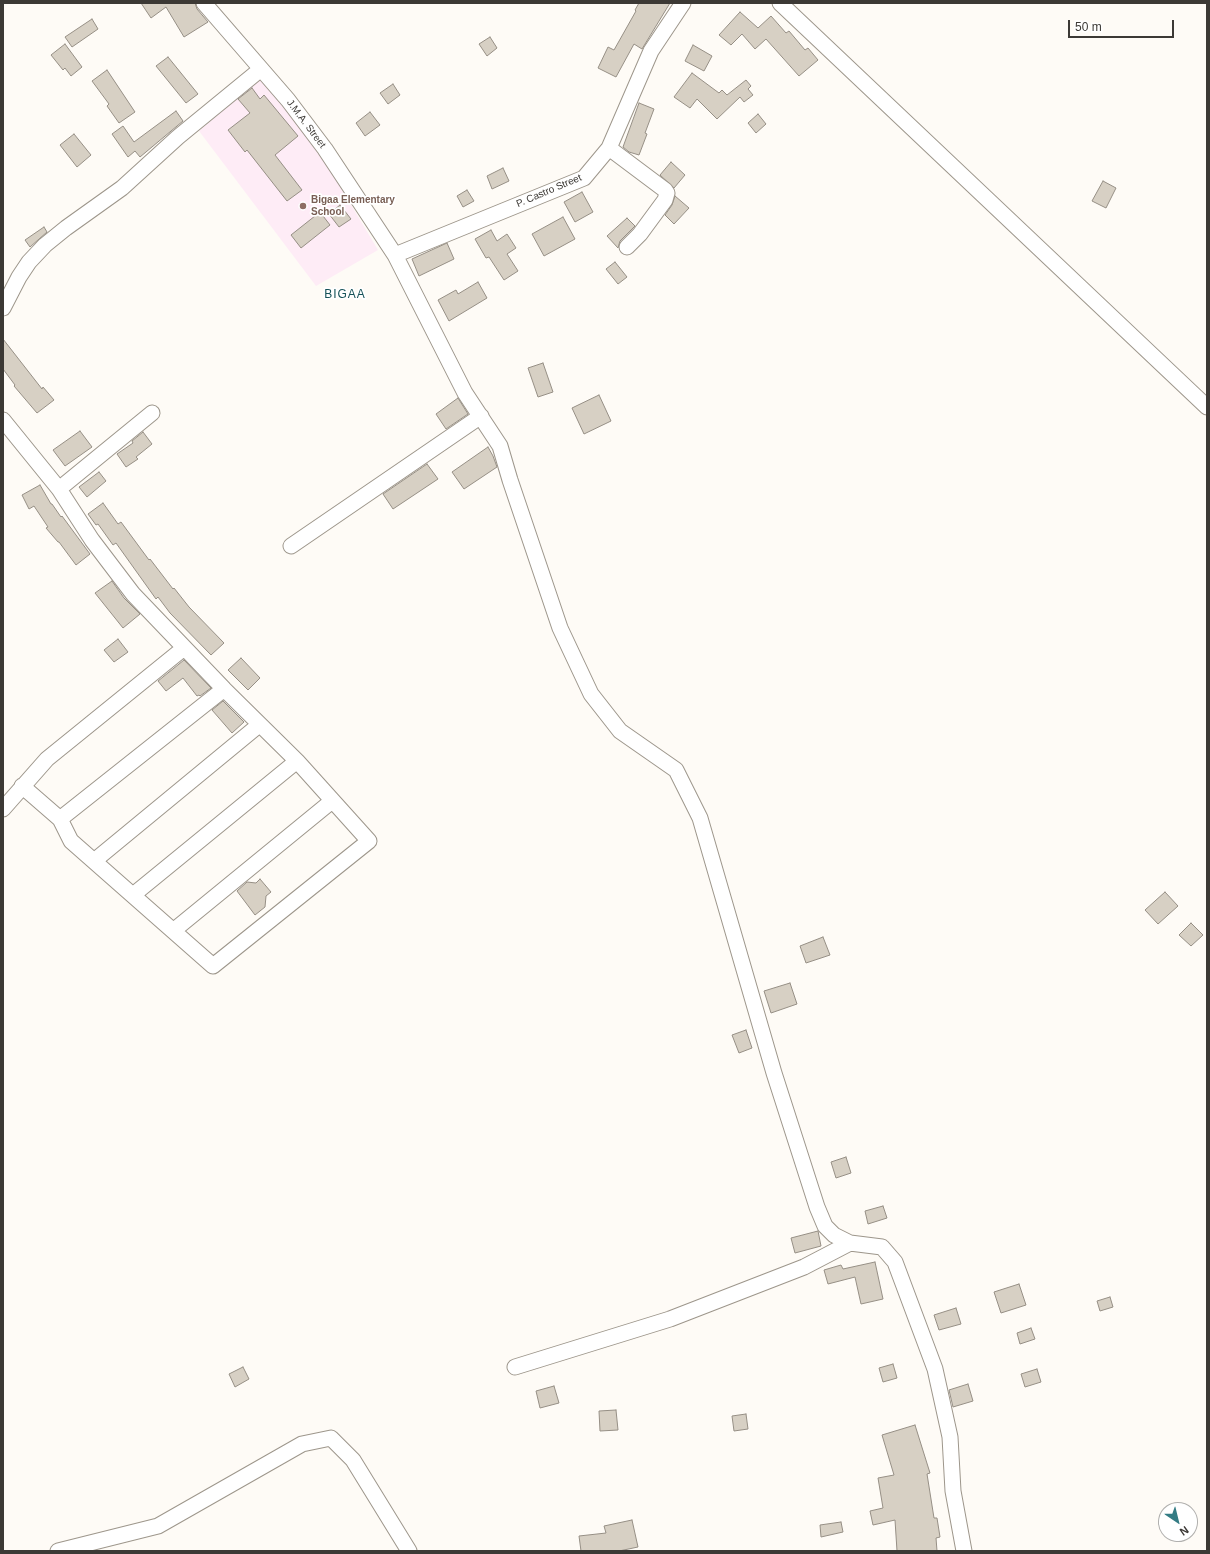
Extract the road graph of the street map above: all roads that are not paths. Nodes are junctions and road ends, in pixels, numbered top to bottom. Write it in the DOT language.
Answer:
graph roads {
  1 [pos="204,3"];
  2 [pos="683,3"];
  3 [pos="780,3"];
  4 [pos="261,68"];
  5 [pos="609,148"];
  6 [pos="627,247"];
  7 [pos="395,255"];
  8 [pos="3,308"];
  9 [pos="1207,407"];
  10 [pos="152,413"];
  11 [pos="480,416"];
  12 [pos="3,420"];
  13 [pos="59,489"];
  14 [pos="291,546"];
  15 [pos="184,648"];
  16 [pos="224,689"];
  17 [pos="259,724"];
  18 [pos="297,761"];
  19 [pos="22,786"];
  20 [pos="332,800"];
  21 [pos="3,809"];
  22 [pos="60,819"];
  23 [pos="94,861"];
  24 [pos="133,896"];
  25 [pos="173,931"];
  26 [pos="850,1243"];
  27 [pos="515,1367"];
  28 [pos="58,1551"];
  29 [pos="409,1551"];
  30 [pos="964,1551"];
  1 -- 4 [label="street, J.M.A. Street"];
  2 -- 5 [label="street, P. Castro Street"];
  3 -- 9 [label="street"];
  4 -- 7 [label="street, J.M.A. Street"];
  4 -- 8 [label="street"];
  5 -- 6 [label="street"];
  5 -- 7 [label="street, P. Castro Street"];
  7 -- 11 [label="street, J.M.A. Street"];
  10 -- 13 [label="street"];
  11 -- 14 [label="street"];
  11 -- 26 [label="street, J.M.A. Street"];
  12 -- 13 [label="street"];
  13 -- 15 [label="street"];
  15 -- 16 [label="street"];
  15 -- 19 [label="street"];
  16 -- 17 [label="street"];
  16 -- 22 [label="street"];
  17 -- 18 [label="street"];
  17 -- 23 [label="street"];
  18 -- 20 [label="street"];
  18 -- 24 [label="street"];
  19 -- 21 [label="street"];
  19 -- 22 [label="street"];
  20 -- 25 [label="street"];
  20 -- 25 [label="street"];
  22 -- 23 [label="street"];
  23 -- 24 [label="street"];
  24 -- 25 [label="street"];
  26 -- 27 [label="street"];
  26 -- 30 [label="street"];
  28 -- 29 [label="street"];
}
